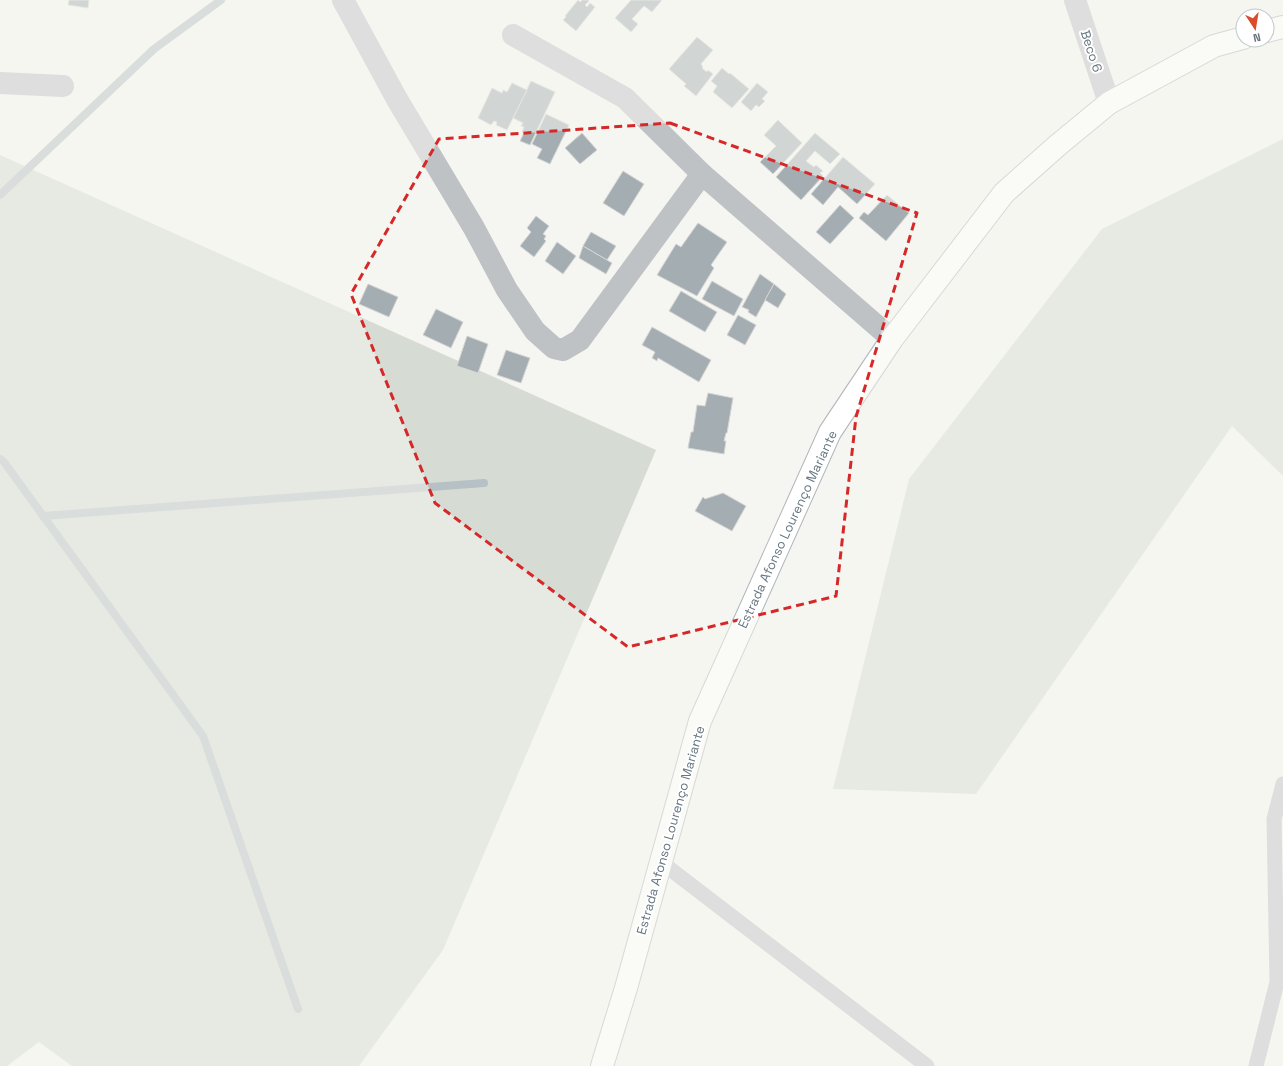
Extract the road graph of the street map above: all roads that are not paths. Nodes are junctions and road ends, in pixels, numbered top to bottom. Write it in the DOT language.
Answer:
graph roads {
  1 [pos="343,0"];
  2 [pos="1075,0"];
  3 [pos="513,35"];
  4 [pos="1235,40"];
  5 [pos="0,82"];
  6 [pos="63,86"];
  7 [pos="1109,103"];
  8 [pos="702,174"];
  9 [pos="892,339"];
  10 [pos="1283,784"];
  11 [pos="661,862"];
  12 [pos="602,1066"];
  13 [pos="928,1066"];
  14 [pos="1256,1066"];
  1 -- 8 [label="street"];
  2 -- 7 [label="street, Beco 6"];
  3 -- 8 [label="street"];
  4 -- 7 [label="main road, Estrada Afonso Lourenço Mariante"];
  5 -- 6 [label="street"];
  7 -- 9 [label="main road, Estrada Afonso Lourenço Mariante"];
  8 -- 9 [label="street"];
  9 -- 11 [label="main road, Estrada Afonso Lourenço Mariante"];
  10 -- 14 [label="lane"];
  11 -- 12 [label="main road, Estrada Afonso Lourenço Mariante"];
  11 -- 13 [label="lane"];
}
